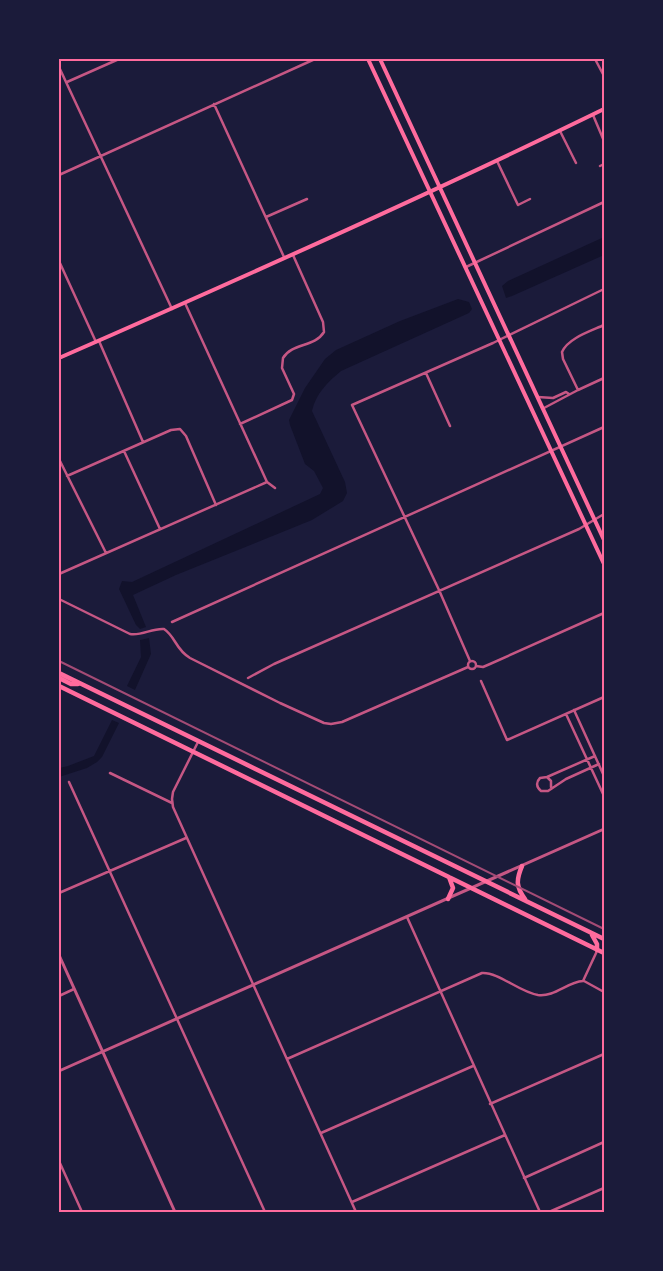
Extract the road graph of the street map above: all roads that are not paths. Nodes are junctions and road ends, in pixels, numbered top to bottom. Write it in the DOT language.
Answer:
graph roads {
  1 [pos="119,59"];
  2 [pos="315,59"];
  3 [pos="368,59"];
  4 [pos="380,59"];
  5 [pos="595,59"];
  6 [pos="59,67"];
  7 [pos="604,76"];
  8 [pos="67,82"];
  9 [pos="214,104"];
  10 [pos="604,109"];
  11 [pos="592,115"];
  12 [pos="560,131"];
  13 [pos="604,141"];
  14 [pos="100,155"];
  15 [pos="497,161"];
  16 [pos="576,163"];
  17 [pos="604,164"];
  18 [pos="600,166"];
  19 [pos="59,175"];
  20 [pos="441,187"];
  21 [pos="431,192"];
  22 [pos="307,199"];
  23 [pos="530,199"];
  24 [pos="604,202"];
  25 [pos="266,217"];
  26 [pos="293,255"];
  27 [pos="285,259"];
  28 [pos="59,261"];
  29 [pos="476,263"];
  30 [pos="466,267"];
  31 [pos="604,289"];
  32 [pos="184,303"];
  33 [pos="172,308"];
  34 [pos="604,325"];
  35 [pos="509,334"];
  36 [pos="500,339"];
  37 [pos="98,341"];
  38 [pos="59,358"];
  39 [pos="426,373"];
  40 [pos="604,378"];
  41 [pos="578,390"];
  42 [pos="569,394"];
  43 [pos="538,398"];
  44 [pos="544,408"];
  45 [pos="240,424"];
  46 [pos="450,426"];
  47 [pos="604,427"];
  48 [pos="143,442"];
  49 [pos="562,447"];
  50 [pos="124,451"];
  51 [pos="552,452"];
  52 [pos="59,459"];
  53 [pos="67,476"];
  54 [pos="267,482"];
  55 [pos="275,488"];
  56 [pos="216,505"];
  57 [pos="604,514"];
  58 [pos="405,517"];
  59 [pos="595,518"];
  60 [pos="586,524"];
  61 [pos="160,530"];
  62 [pos="604,540"];
  63 [pos="106,553"];
  64 [pos="604,564"];
  65 [pos="59,574"];
  66 [pos="440,590"];
  67 [pos="59,599"];
  68 [pos="604,613"];
  69 [pos="172,622"];
  70 [pos="470,661"];
  71 [pos="476,666"];
  72 [pos="468,667"];
  73 [pos="59,673"];
  74 [pos="59,678"];
  75 [pos="248,678"];
  76 [pos="481,681"];
  77 [pos="79,684"];
  78 [pos="59,686"];
  79 [pos="604,697"];
  80 [pos="574,710"];
  81 [pos="566,714"];
  82 [pos="199,741"];
  83 [pos="194,752"];
  84 [pos="595,756"];
  85 [pos="587,759"];
  86 [pos="599,764"];
  87 [pos="591,767"];
  88 [pos="110,773"];
  89 [pos="604,776"];
  90 [pos="547,778"];
  91 [pos="69,782"];
  92 [pos="551,788"];
  93 [pos="604,796"];
  94 [pos="172,803"];
  95 [pos="604,830"];
  96 [pos="186,838"];
  97 [pos="522,866"];
  98 [pos="110,871"];
  99 [pos="449,876"];
  100 [pos="486,881"];
  101 [pos="472,888"];
  102 [pos="59,894"];
  103 [pos="448,899"];
  104 [pos="525,901"];
  105 [pos="407,917"];
  106 [pos="591,933"];
  107 [pos="604,939"];
  108 [pos="604,947"];
  109 [pos="598,950"];
  110 [pos="604,953"];
  111 [pos="59,955"];
  112 [pos="583,981"];
  113 [pos="254,985"];
  114 [pos="74,989"];
  115 [pos="440,991"];
  116 [pos="604,992"];
  117 [pos="59,996"];
  118 [pos="177,1019"];
  119 [pos="102,1052"];
  120 [pos="604,1054"];
  121 [pos="287,1059"];
  122 [pos="473,1066"];
  123 [pos="59,1071"];
  124 [pos="490,1104"];
  125 [pos="321,1133"];
  126 [pos="505,1135"];
  127 [pos="604,1142"];
  128 [pos="59,1160"];
  129 [pos="524,1178"];
  130 [pos="604,1188"];
  131 [pos="352,1202"];
  132 [pos="82,1212"];
  133 [pos="175,1212"];
  134 [pos="265,1212"];
  135 [pos="356,1212"];
  136 [pos="540,1212"];
  137 [pos="549,1212"];
  1 -- 8 [label="street"];
  2 -- 9 [label="street"];
  3 -- 21 [label="main road"];
  4 -- 20 [label="main road"];
  5 -- 7 [label="street"];
  6 -- 8 [label="street"];
  8 -- 14 [label="street"];
  9 -- 14 [label="street"];
  9 -- 25 [label="street"];
  10 -- 11 [label="main road"];
  11 -- 12 [label="main road"];
  11 -- 13 [label="street"];
  12 -- 15 [label="main road"];
  12 -- 16 [label="street"];
  14 -- 19 [label="street"];
  14 -- 33 [label="street"];
  15 -- 20 [label="main road"];
  15 -- 23 [label="street"];
  17 -- 18 [label="street"];
  20 -- 21 [label="main road"];
  20 -- 29 [label="main road"];
  21 -- 26 [label="main road"];
  21 -- 30 [label="main road"];
  22 -- 25 [label="street"];
  24 -- 29 [label="street"];
  25 -- 27 [label="street"];
  26 -- 27 [label="main road"];
  26 -- 45 [label="street"];
  27 -- 32 [label="main road"];
  28 -- 37 [label="street"];
  29 -- 30 [label="street"];
  29 -- 35 [label="main road"];
  30 -- 36 [label="main road"];
  31 -- 35 [label="street"];
  32 -- 33 [label="main road"];
  32 -- 45 [label="street"];
  33 -- 37 [label="main road"];
  34 -- 41 [label="street"];
  35 -- 36 [label="street"];
  35 -- 43 [label="main road"];
  36 -- 39 [label="street"];
  36 -- 51 [label="main road"];
  37 -- 38 [label="main road"];
  37 -- 48 [label="street"];
  39 -- 46 [label="street"];
  39 -- 58 [label="street"];
  40 -- 41 [label="street"];
  41 -- 42 [label="street"];
  42 -- 43 [label="street"];
  42 -- 44 [label="street"];
  43 -- 44 [label="main road"];
  44 -- 49 [label="main road"];
  45 -- 54 [label="street"];
  47 -- 49 [label="street"];
  48 -- 50 [label="street"];
  48 -- 56 [label="street"];
  49 -- 51 [label="street"];
  49 -- 59 [label="main road"];
  50 -- 53 [label="street"];
  50 -- 61 [label="street"];
  51 -- 58 [label="street"];
  51 -- 60 [label="main road"];
  52 -- 53 [label="street"];
  53 -- 63 [label="street"];
  54 -- 55 [label="street"];
  54 -- 56 [label="street"];
  56 -- 61 [label="street"];
  57 -- 59 [label="street"];
  58 -- 66 [label="street"];
  58 -- 69 [label="street"];
  59 -- 60 [label="street"];
  59 -- 62 [label="main road"];
  60 -- 64 [label="main road"];
  60 -- 66 [label="street"];
  61 -- 63 [label="street"];
  63 -- 65 [label="street"];
  66 -- 70 [label="street"];
  66 -- 75 [label="street"];
  67 -- 72 [label="street"];
  68 -- 71 [label="street"];
  70 -- 71 [label="street"];
  70 -- 72 [label="street"];
  71 -- 72 [label="street"];
  73 -- 77 [label="highway"];
  74 -- 77 [label="highway"];
  76 -- 81 [label="street"];
  77 -- 82 [label="highway"];
  78 -- 83 [label="highway"];
  79 -- 80 [label="street"];
  80 -- 81 [label="street"];
  80 -- 84 [label="street"];
  81 -- 85 [label="street"];
  82 -- 83 [label="street"];
  82 -- 100 [label="highway"];
  83 -- 94 [label="street"];
  83 -- 99 [label="highway"];
  84 -- 85 [label="street"];
  84 -- 86 [label="street"];
  85 -- 87 [label="street"];
  85 -- 90 [label="street"];
  86 -- 87 [label="street"];
  86 -- 89 [label="street"];
  87 -- 92 [label="street"];
  87 -- 93 [label="street"];
  88 -- 94 [label="street"];
  90 -- 92 [label="street"];
  90 -- 92 [label="street"];
  91 -- 98 [label="street"];
  94 -- 96 [label="street"];
  95 -- 97 [label="street"];
  96 -- 98 [label="street"];
  96 -- 113 [label="street"];
  97 -- 100 [label="street"];
  97 -- 104 [label="highway"];
  98 -- 102 [label="street"];
  98 -- 118 [label="street"];
  99 -- 101 [label="highway"];
  99 -- 103 [label="highway"];
  100 -- 101 [label="street"];
  100 -- 104 [label="highway"];
  101 -- 103 [label="street"];
  101 -- 109 [label="highway"];
  103 -- 105 [label="street"];
  104 -- 106 [label="highway"];
  105 -- 113 [label="street"];
  105 -- 115 [label="street"];
  106 -- 107 [label="highway"];
  106 -- 109 [label="highway"];
  108 -- 109 [label="highway"];
  109 -- 110 [label="highway"];
  109 -- 112 [label="street"];
  111 -- 114 [label="street"];
  112 -- 115 [label="street"];
  112 -- 116 [label="street"];
  113 -- 118 [label="street"];
  113 -- 121 [label="street"];
  114 -- 117 [label="street"];
  114 -- 119 [label="street"];
  115 -- 121 [label="street"];
  115 -- 122 [label="street"];
  118 -- 119 [label="street"];
  118 -- 134 [label="street"];
  119 -- 123 [label="street"];
  119 -- 133 [label="street"];
  120 -- 124 [label="street"];
  121 -- 125 [label="street"];
  122 -- 124 [label="street"];
  122 -- 125 [label="street"];
  124 -- 126 [label="street"];
  125 -- 131 [label="street"];
  126 -- 129 [label="street"];
  126 -- 131 [label="street"];
  127 -- 129 [label="street"];
  128 -- 132 [label="street"];
  129 -- 136 [label="street"];
  130 -- 137 [label="street"];
  131 -- 135 [label="street"];
}
